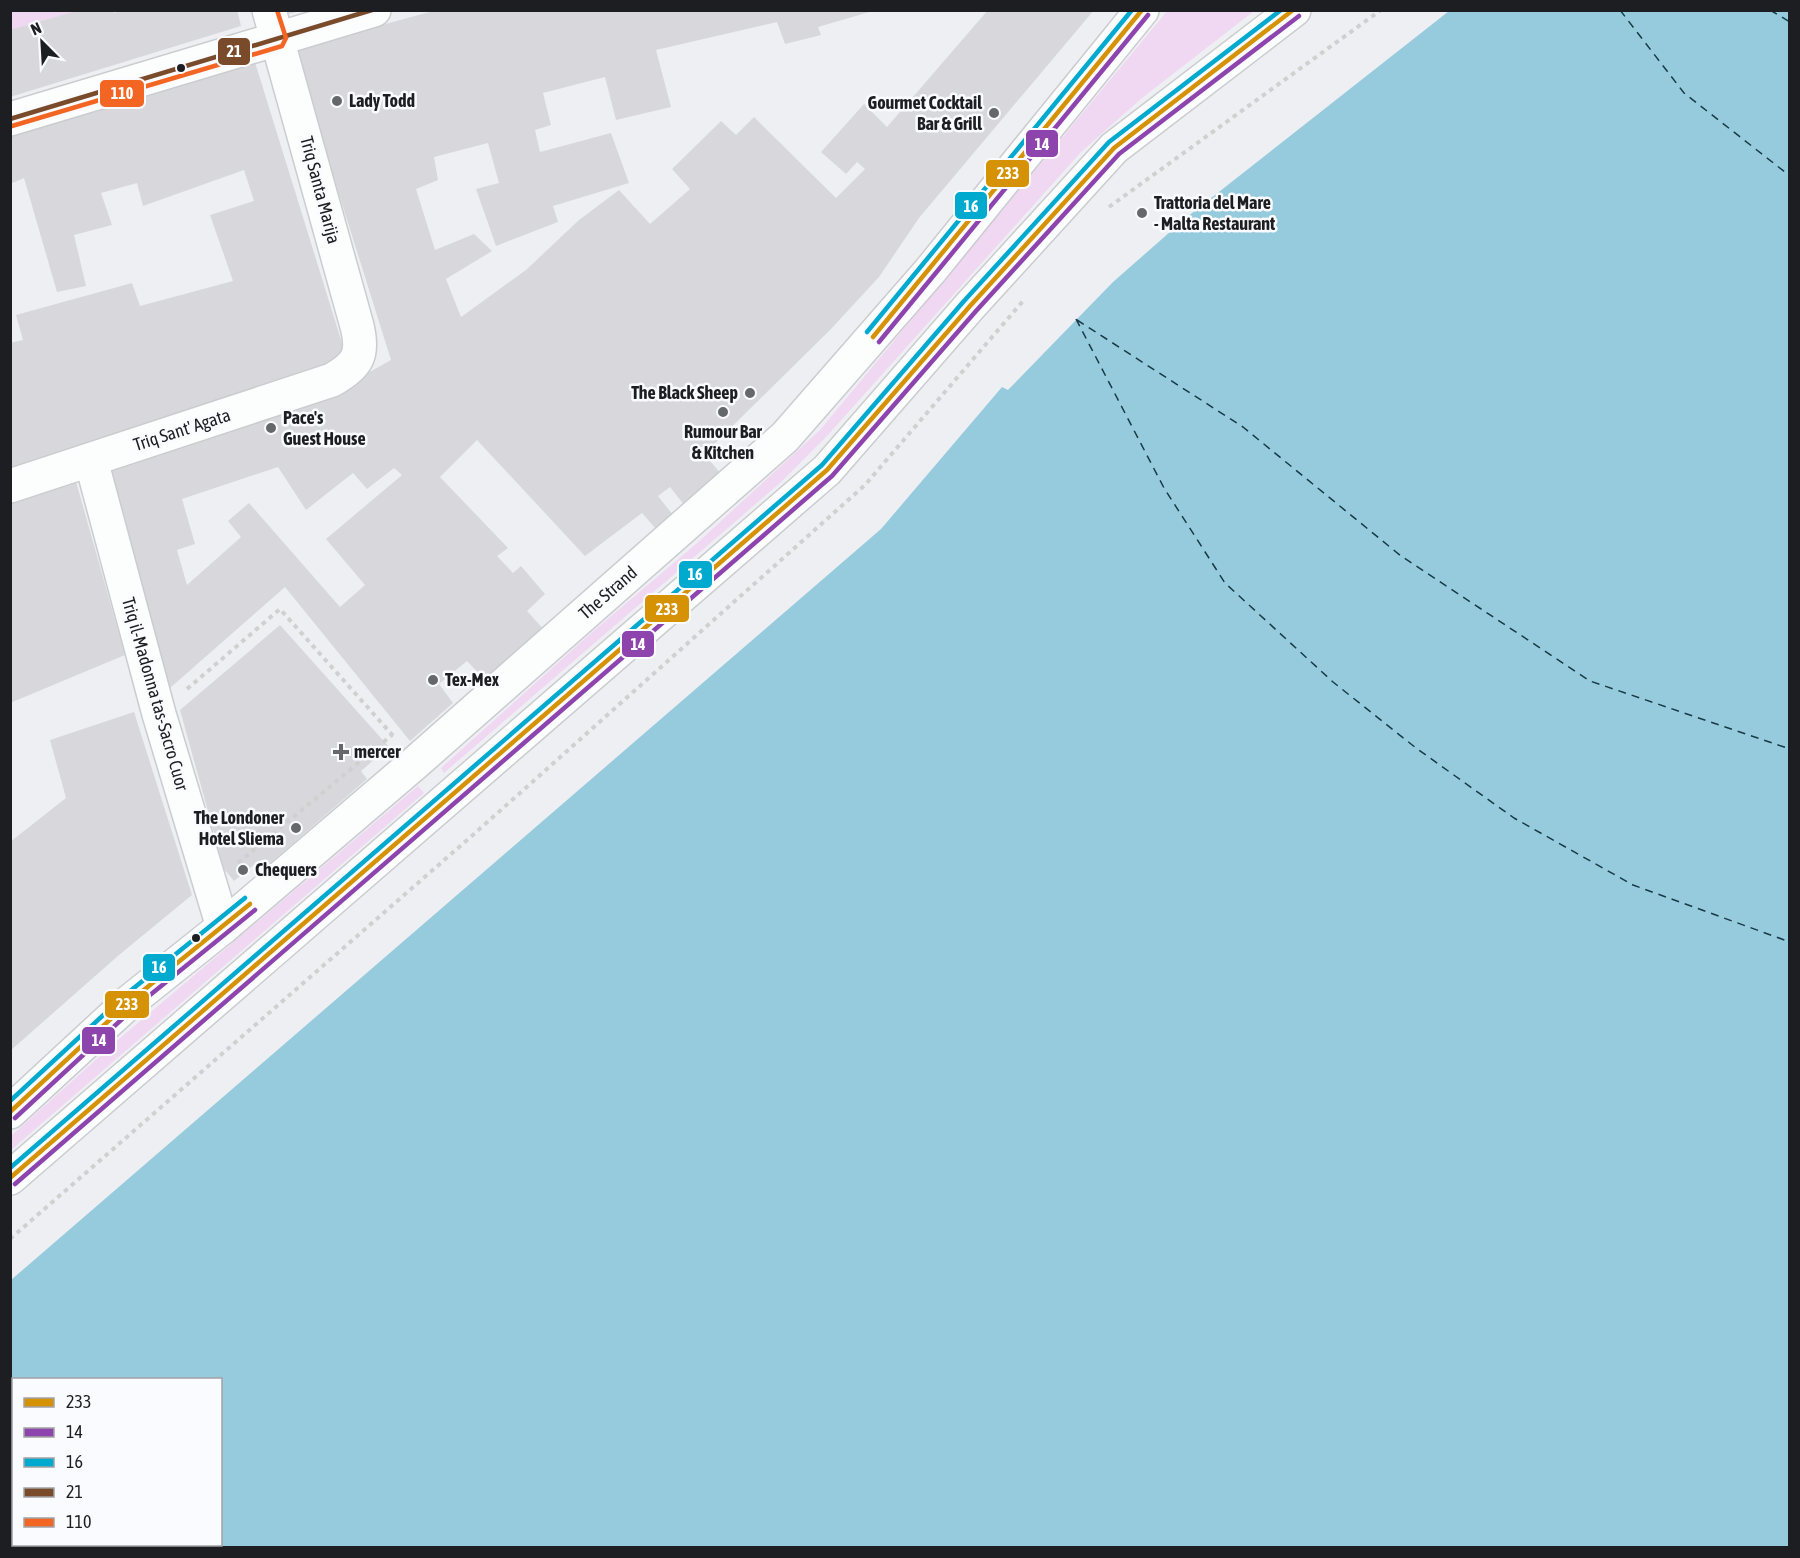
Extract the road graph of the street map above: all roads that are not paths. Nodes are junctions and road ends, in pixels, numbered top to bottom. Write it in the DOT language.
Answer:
graph roads {
  1 [pos="374,10"];
  2 [pos="1142,10"];
  3 [pos="1294,10"];
  4 [pos="274,25"];
  5 [pos="10,119"];
  6 [pos="352,369"];
  7 [pos="91,460"];
  8 [pos="10,486"];
  9 [pos="223,927"];
  10 [pos="10,1112"];
  11 [pos="10,1178"];
  1 -- 4 [label="main road"];
  2 -- 9 [label="main road, The Strand"];
  3 -- 11 [label="main road"];
  4 -- 5 [label="main road"];
  4 -- 6 [label="main road, Triq Santa Marija"];
  6 -- 7 [label="main road, Triq Sant' Agata"];
  7 -- 8 [label="main road, Triq Sant' Agata"];
  7 -- 9 [label="main road, Triq il-Madonna tas-Sacro Cuor"];
  9 -- 10 [label="main road, The Strand"];
}
